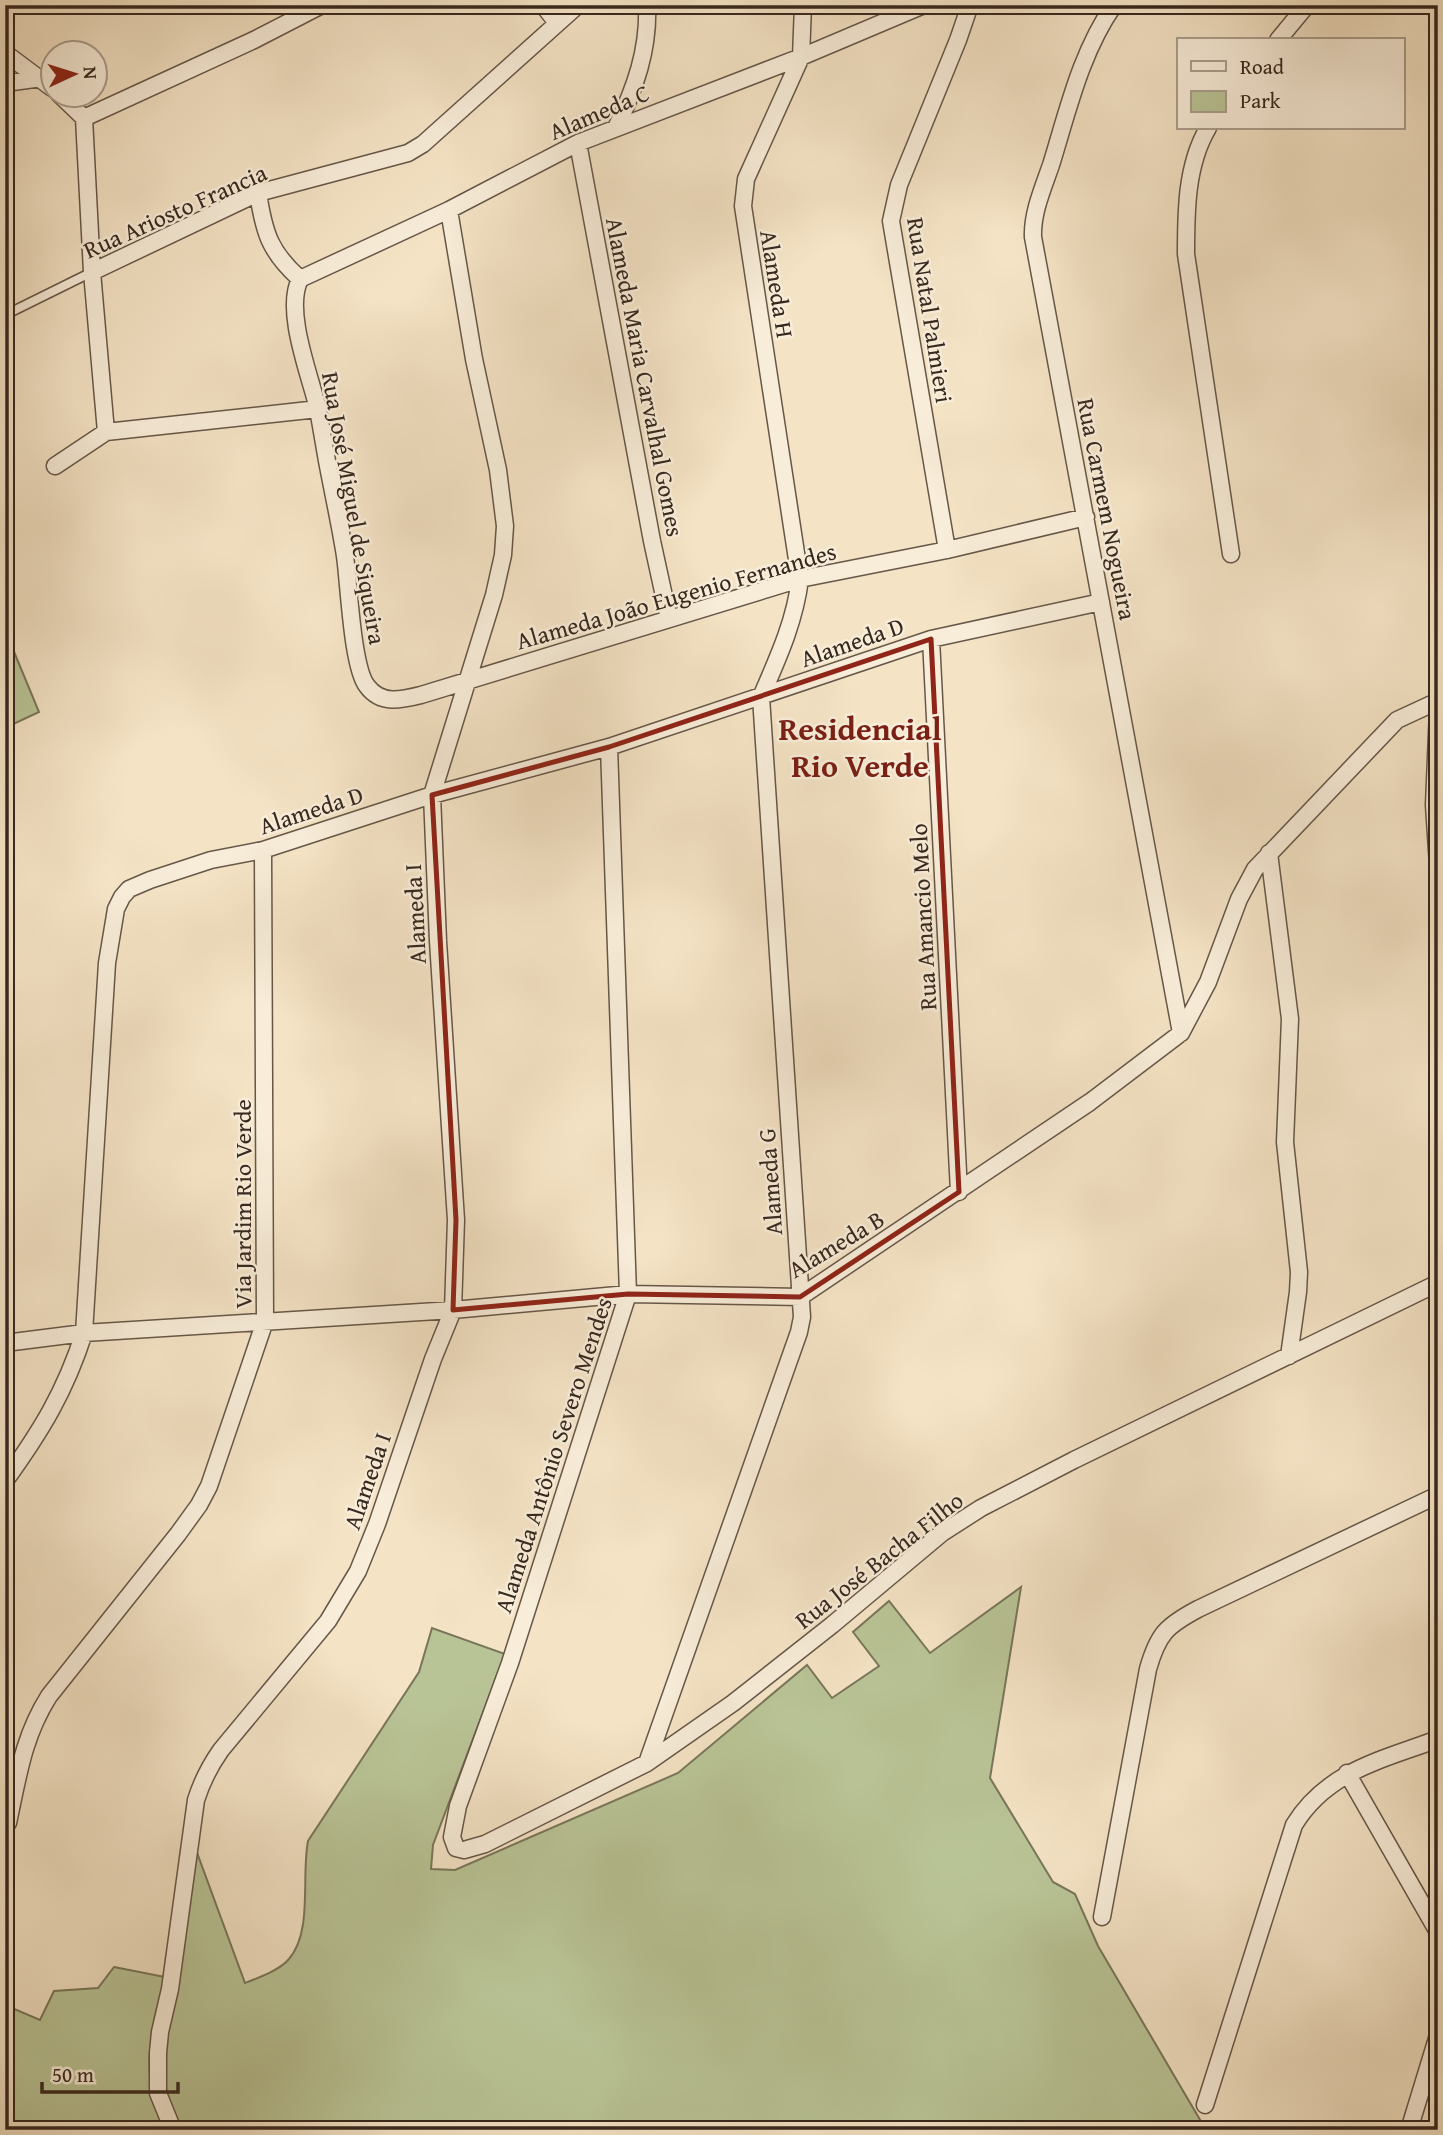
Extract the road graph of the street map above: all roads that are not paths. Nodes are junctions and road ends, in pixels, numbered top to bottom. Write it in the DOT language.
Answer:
graph roads {
  1 [pos="322,5"];
  2 [pos="543,5"];
  3 [pos="578,5"];
  4 [pos="647,5"];
  5 [pos="803,5"];
  6 [pos="924,5"];
  7 [pos="970,5"];
  8 [pos="1114,5"];
  9 [pos="1307,5"];
  10 [pos="557,23"];
  11 [pos="1280,38"];
  12 [pos="5,53"];
  13 [pos="801,57"];
  14 [pos="38,77"];
  15 [pos="5,83"];
  16 [pos="38,83"];
  17 [pos="73,108"];
  18 [pos="83,118"];
  19 [pos="616,128"];
  20 [pos="1207,130"];
  21 [pos="578,143"];
  22 [pos="258,194"];
  23 [pos="449,210"];
  24 [pos="92,272"];
  25 [pos="300,279"];
  26 [pos="5,315"];
  27 [pos="318,409"];
  28 [pos="106,432"];
  29 [pos="55,466"];
  30 [pos="1086,517"];
  31 [pos="947,550"];
  32 [pos="1231,554"];
  33 [pos="800,579"];
  34 [pos="1101,602"];
  35 [pos="669,619"];
  36 [pos="932,639"];
  37 [pos="466,680"];
  38 [pos="421,695"];
  39 [pos="761,697"];
  40 [pos="1438,701"];
  41 [pos="1438,710"];
  42 [pos="609,747"];
  43 [pos="432,795"];
  44 [pos="1436,807"];
  45 [pos="263,850"];
  46 [pos="1269,853"];
  47 [pos="1438,866"];
  48 [pos="1181,1033"];
  49 [pos="959,1192"];
  50 [pos="1438,1283"];
  51 [pos="628,1294"];
  52 [pos="800,1297"];
  53 [pos="453,1310"];
  54 [pos="265,1321"];
  55 [pos="84,1333"];
  56 [pos="5,1343"];
  57 [pos="1289,1356"];
  58 [pos="5,1481"];
  59 [pos="1438,1495"];
  60 [pos="1438,1739"];
  61 [pos="647,1763"];
  62 [pos="1347,1773"];
  63 [pos="8,1823"];
  64 [pos="517,1830"];
  65 [pos="1102,1917"];
  66 [pos="1438,1931"];
  67 [pos="1438,2035"];
  68 [pos="1205,2105"];
  69 [pos="173,2130"];
  70 [pos="1409,2130"];
  1 -- 18 [label="street"];
  2 -- 10 [label="street"];
  3 -- 10 [label="street, Rua Ariosto Francia"];
  4 -- 19 [label="street"];
  5 -- 13 [label="street, Alameda H"];
  6 -- 13 [label="street, Alameda C"];
  7 -- 31 [label="street, Rua Natal Palmieri"];
  8 -- 30 [label="street, Rua Carmem Nogueira"];
  9 -- 11 [label="street"];
  10 -- 22 [label="street, Rua Ariosto Francia"];
  12 -- 14 [label="street"];
  13 -- 19 [label="street, Alameda C"];
  13 -- 33 [label="street, Alameda H"];
  15 -- 16 [label="street"];
  17 -- 18 [label="street"];
  18 -- 24 [label="street"];
  19 -- 21 [label="street, Alameda C"];
  20 -- 32 [label="street"];
  21 -- 23 [label="street, Alameda C"];
  21 -- 35 [label="street, Alameda Maria Carvalhal Gomes"];
  22 -- 24 [label="street, Rua Ariosto Francia"];
  22 -- 25 [label="street"];
  23 -- 25 [label="street, Alameda C"];
  23 -- 37 [label="street, Alameda I"];
  24 -- 26 [label="lane, Rua Ariosto Francia"];
  24 -- 28 [label="street"];
  25 -- 27 [label="street, Rua José Miguel de Siqueira"];
  27 -- 28 [label="street"];
  27 -- 38 [label="street, Rua José Miguel de Siqueira"];
  28 -- 29 [label="street"];
  30 -- 31 [label="street, Alameda João Eugenio Fernandes"];
  30 -- 34 [label="street, Rua Carmem Nogueira"];
  31 -- 33 [label="street, Alameda João Eugenio Fernandes"];
  33 -- 35 [label="street, Alameda João Eugenio Fernandes"];
  33 -- 39 [label="street, Alameda G"];
  34 -- 36 [label="street, Alameda D"];
  34 -- 48 [label="street, Rua Carmem Nogueira"];
  35 -- 37 [label="street, Alameda João Eugenio Fernandes"];
  36 -- 39 [label="street, Alameda D"];
  36 -- 49 [label="street, Rua Amancio Melo"];
  37 -- 38 [label="street, Alameda João Eugenio Fernandes"];
  37 -- 43 [label="street, Alameda I"];
  39 -- 42 [label="street, Alameda D"];
  39 -- 52 [label="street, Alameda G"];
  40 -- 46 [label="street"];
  41 -- 44 [label="street"];
  42 -- 43 [label="street, Alameda D"];
  42 -- 51 [label="street, Alameda Antônio Severo Mendes"];
  43 -- 45 [label="street, Alameda D"];
  43 -- 53 [label="street, Alameda I"];
  44 -- 47 [label="street"];
  45 -- 54 [label="street, Via Jardim Rio Verde"];
  45 -- 55 [label="street, Alameda D"];
  46 -- 48 [label="street"];
  46 -- 57 [label="street"];
  48 -- 49 [label="street, Alameda B"];
  49 -- 52 [label="street, Alameda B"];
  50 -- 57 [label="street, Rua José Bacha Filho"];
  51 -- 52 [label="street, Alameda B"];
  51 -- 53 [label="street, Alameda B"];
  51 -- 64 [label="street, Alameda Antônio Severo Mendes"];
  52 -- 61 [label="street, Alameda G"];
  53 -- 54 [label="street, Alameda B"];
  53 -- 69 [label="street, Alameda I"];
  54 -- 55 [label="street, Alameda B"];
  54 -- 63 [label="street, Via Jardim Rio Verde"];
  55 -- 56 [label="street, Alameda B"];
  55 -- 58 [label="street, Alameda D"];
  57 -- 61 [label="street, Rua José Bacha Filho"];
  59 -- 65 [label="street"];
  60 -- 62 [label="street"];
  61 -- 64 [label="street, Rua José Bacha Filho"];
  62 -- 66 [label="street"];
  62 -- 68 [label="street"];
  67 -- 70 [label="street"];
}
